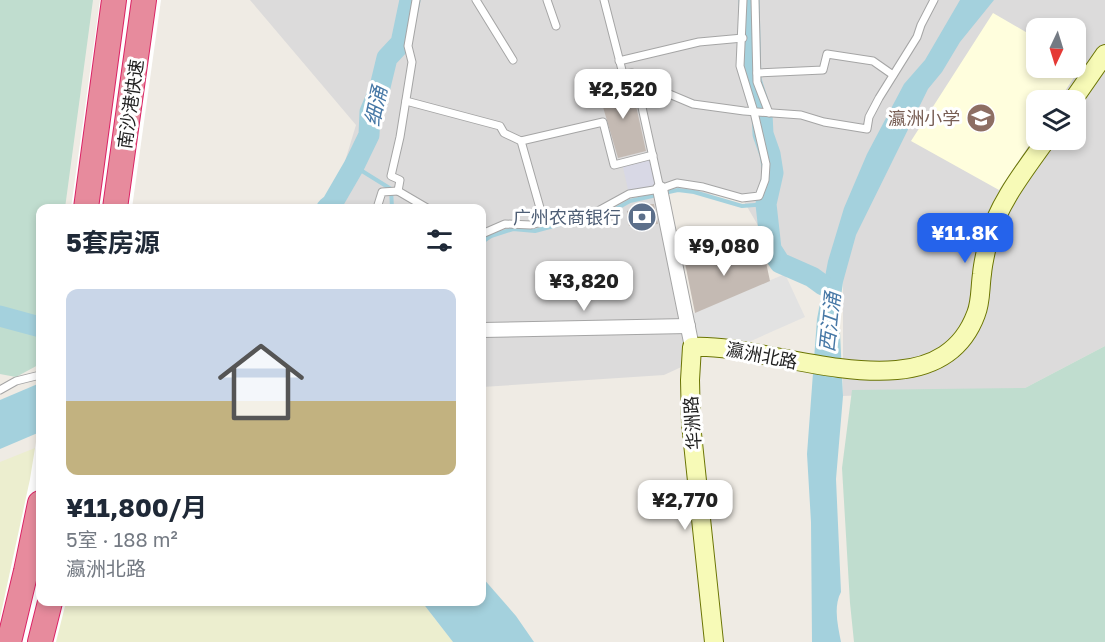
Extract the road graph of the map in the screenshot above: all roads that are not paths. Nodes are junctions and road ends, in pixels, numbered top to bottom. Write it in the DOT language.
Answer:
graph roads {
  1 [pos="114,0"];
  2 [pos="144,0"];
  3 [pos="416,0"];
  4 [pos="476,0"];
  5 [pos="547,0"];
  6 [pos="604,0"];
  7 [pos="743,0"];
  8 [pos="755,0"];
  9 [pos="934,0"];
  10 [pos="556,26"];
  11 [pos="743,38"];
  12 [pos="1105,54"];
  13 [pos="513,60"];
  14 [pos="619,61"];
  15 [pos="757,73"];
  16 [pos="893,75"];
  17 [pos="636,80"];
  18 [pos="1080,90"];
  19 [pos="406,101"];
  20 [pos="754,112"];
  21 [pos="768,113"];
  22 [pos="521,141"];
  23 [pos="1039,150"];
  24 [pos="653,154"];
  25 [pos="660,189"];
  26 [pos="398,191"];
  27 [pos="87,204"];
  28 [pos="116,204"];
  29 [pos="378,204"];
  30 [pos="420,204"];
  31 [pos="544,222"];
  32 [pos="486,232"];
  33 [pos="688,326"];
  34 [pos="486,330"];
  35 [pos="692,347"];
  36 [pos="36,376"];
  37 [pos="0,390"];
  38 [pos="36,521"];
  39 [pos="49,606"];
  40 [pos="9,642"];
  41 [pos="40,642"];
  42 [pos="714,642"];
  1 -- 27 [label="highway, 南沙港快速"];
  2 -- 28 [label="highway, 南沙港快速"];
  3 -- 19 [label="lane"];
  4 -- 13 [label="lane"];
  5 -- 10 [label="lane"];
  6 -- 14 [label="lane"];
  7 -- 11 [label="lane"];
  8 -- 15 [label="lane"];
  9 -- 16 [label="lane"];
  11 -- 14 [label="lane"];
  11 -- 20 [label="lane"];
  12 -- 18 [label="main road"];
  14 -- 17 [label="lane"];
  15 -- 16 [label="lane"];
  15 -- 21 [label="lane"];
  16 -- 21 [label="lane"];
  17 -- 20 [label="lane"];
  17 -- 24 [label="lane"];
  19 -- 22 [label="lane"];
  19 -- 26 [label="lane"];
  20 -- 21 [label="lane"];
  20 -- 25 [label="lane"];
  22 -- 24 [label="lane"];
  22 -- 31 [label="lane"];
  23 -- 35 [label="main road, 瀛洲北路"];
  24 -- 25 [label="lane"];
  25 -- 31 [label="lane"];
  25 -- 33 [label="street"];
  26 -- 29 [label="lane"];
  26 -- 30 [label="lane"];
  31 -- 32 [label="lane"];
  33 -- 34 [label="street"];
  33 -- 35 [label="street"];
  35 -- 42 [label="main road, 华洲路"];
  36 -- 37 [label="lane"];
  38 -- 40 [label="highway"];
  39 -- 41 [label="highway"];
}
